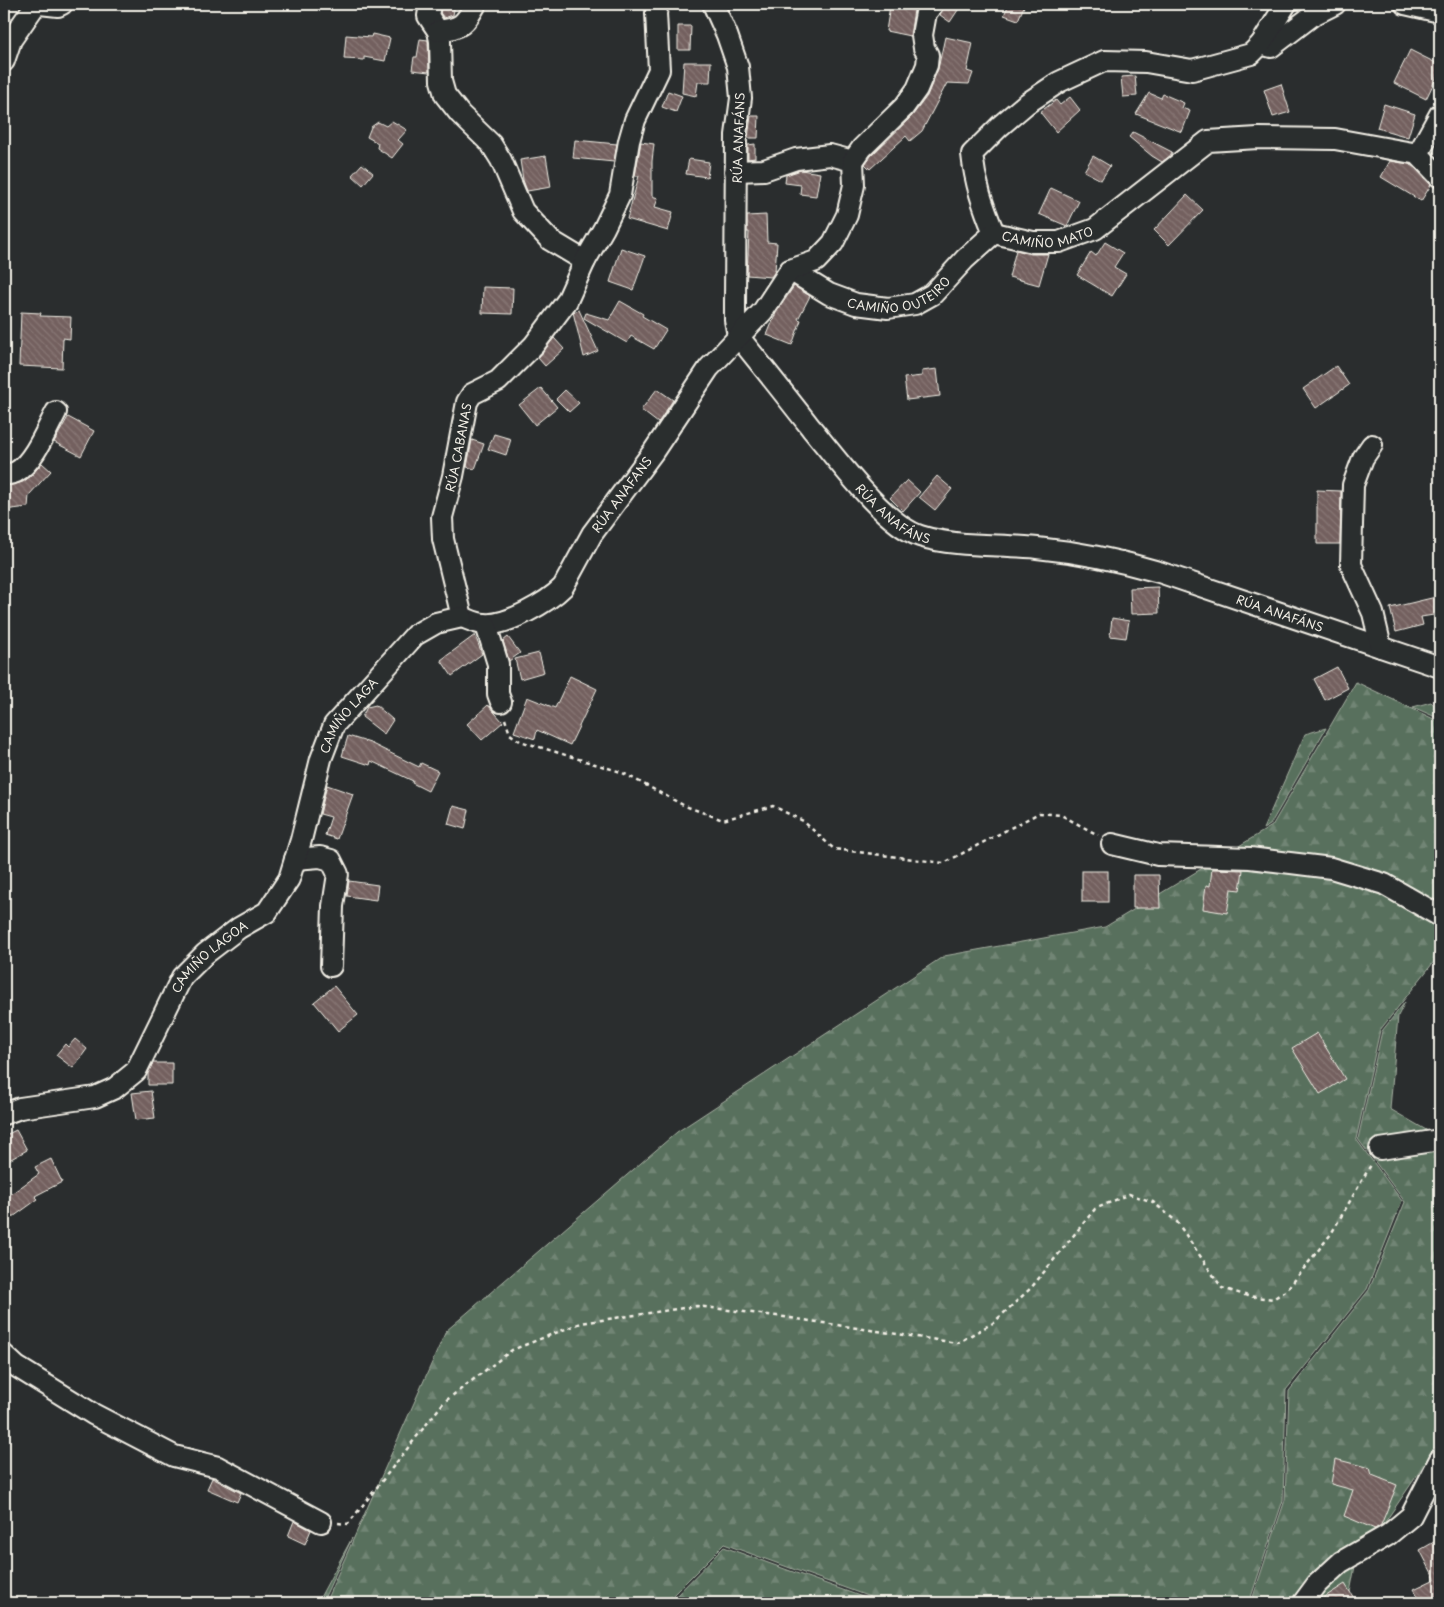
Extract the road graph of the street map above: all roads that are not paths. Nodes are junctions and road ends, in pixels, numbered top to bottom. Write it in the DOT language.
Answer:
graph roads {
  1 [pos="36,4"];
  2 [pos="40,4"];
  3 [pos="62,4"];
  4 [pos="430,4"];
  5 [pos="476,4"];
  6 [pos="658,4"];
  7 [pos="713,4"];
  8 [pos="933,4"];
  9 [pos="1286,4"];
  10 [pos="1335,4"];
  11 [pos="1405,4"];
  12 [pos="1440,12"];
  13 [pos="438,32"];
  14 [pos="1261,44"];
  15 [pos="4,61"];
  16 [pos="1440,114"];
  17 [pos="1418,154"];
  18 [pos="853,161"];
  19 [pos="735,171"];
  20 [pos="1440,177"];
  21 [pos="994,233"];
  22 [pos="585,261"];
  23 [pos="790,270"];
  24 [pos="738,336"];
  25 [pos="56,412"];
  26 [pos="1372,445"];
  27 [pos="4,475"];
  28 [pos="462,617"];
  29 [pos="486,625"];
  30 [pos="1381,647"];
  31 [pos="1440,668"];
  32 [pos="501,702"];
  33 [pos="1112,844"];
  34 [pos="295,859"];
  35 [pos="1440,916"];
  36 [pos="331,966"];
  37 [pos="4,1114"];
  38 [pos="1440,1140"];
  39 [pos="1380,1149"];
  40 [pos="4,1355"];
  41 [pos="1440,1459"];
  42 [pos="321,1522"];
  43 [pos="1303,1603"];
  1 -- 15 [label="street"];
  2 -- 3 [label="street"];
  4 -- 13 [label="street"];
  5 -- 13 [label="street"];
  6 -- 22 [label="street, RÚA CABANAS"];
  7 -- 19 [label="street, RÚA ANAFÁNS"];
  8 -- 18 [label="street"];
  9 -- 14 [label="street, CAMIÑO MATO"];
  10 -- 14 [label="street, CAMIÑO MATO"];
  11 -- 12 [label="street"];
  13 -- 22 [label="street"];
  14 -- 21 [label="street, CAMIÑO MATO"];
  16 -- 17 [label="street"];
  17 -- 20 [label="street"];
  17 -- 21 [label="street, CAMIÑO MATO"];
  18 -- 19 [label="street"];
  18 -- 23 [label="street"];
  19 -- 24 [label="street, RÚA ANAFÁNS"];
  21 -- 23 [label="street, CAMIÑO OUTEIRO"];
  22 -- 28 [label="street, RÚA CABANAS"];
  23 -- 24 [label="street"];
  24 -- 29 [label="street, RÚA ANAFANS"];
  24 -- 30 [label="street, RÚA ANAFÁNS"];
  25 -- 27 [label="street"];
  26 -- 30 [label="street"];
  28 -- 29 [label="street"];
  28 -- 34 [label="street, CAMIÑO LAGA"];
  29 -- 32 [label="street"];
  30 -- 31 [label="street, RÚA ANAFÁNS"];
  33 -- 35 [label="street"];
  34 -- 36 [label="street"];
  34 -- 37 [label="street, CAMIÑO LAGOA"];
  38 -- 39 [label="street"];
  40 -- 42 [label="street"];
  41 -- 43 [label="street"];
}
